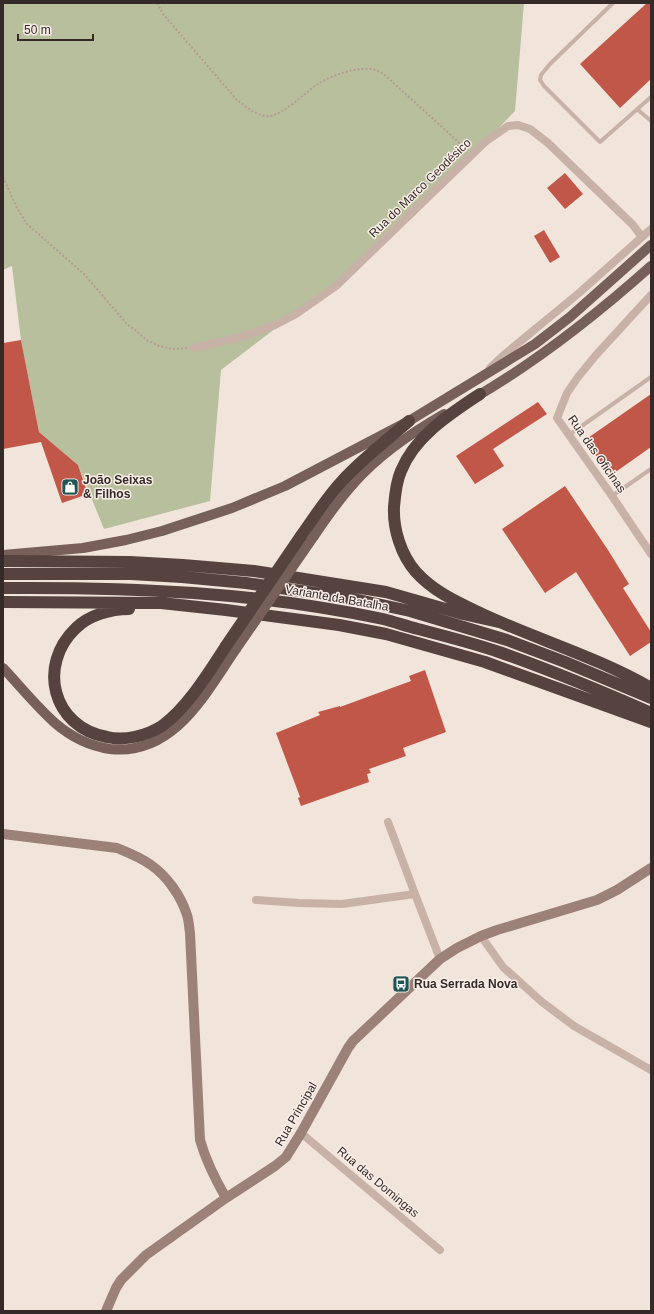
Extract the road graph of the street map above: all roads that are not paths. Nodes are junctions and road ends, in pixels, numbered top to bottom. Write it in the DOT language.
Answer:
graph roads {
  1 [pos="613,3"];
  2 [pos="651,96"];
  3 [pos="637,109"];
  4 [pos="651,121"];
  5 [pos="651,229"];
  6 [pos="642,237"];
  7 [pos="651,245"];
  8 [pos="651,266"];
  9 [pos="651,295"];
  10 [pos="194,348"];
  11 [pos="481,377"];
  12 [pos="651,377"];
  13 [pos="480,394"];
  14 [pos="409,421"];
  15 [pos="569,435"];
  16 [pos="651,469"];
  17 [pos="612,496"];
  18 [pos="651,554"];
  19 [pos="3,555"];
  20 [pos="3,561"];
  21 [pos="3,574"];
  22 [pos="3,588"];
  23 [pos="3,602"];
  24 [pos="203,608"];
  25 [pos="503,624"];
  26 [pos="231,647"];
  27 [pos="3,668"];
  28 [pos="651,688"];
  29 [pos="651,698"];
  30 [pos="651,713"];
  31 [pos="651,722"];
  32 [pos="388,822"];
  33 [pos="3,834"];
  34 [pos="651,868"];
  35 [pos="415,894"];
  36 [pos="256,900"];
  37 [pos="480,936"];
  38 [pos="440,959"];
  39 [pos="651,1070"];
  40 [pos="301,1133"];
  41 [pos="226,1198"];
  42 [pos="440,1250"];
  43 [pos="106,1311"];
  1 -- 3 [label="lane"];
  2 -- 3 [label="lane"];
  3 -- 4 [label="lane"];
  5 -- 6 [label="street"];
  6 -- 10 [label="street, Rua do Marco Geodésico"];
  6 -- 11 [label="street"];
  7 -- 11 [label="main road"];
  8 -- 13 [label="main road"];
  9 -- 15 [label="street, Rua das Oficinas"];
  11 -- 14 [label="main road"];
  12 -- 15 [label="lane"];
  13 -- 25 [label="highway"];
  13 -- 26 [label="main road, bridge"];
  14 -- 19 [label="main road"];
  14 -- 26 [label="highway, bridge"];
  15 -- 17 [label="street, Rua das Oficinas"];
  16 -- 17 [label="lane"];
  17 -- 18 [label="street, Rua das Oficinas"];
  20 -- 25 [label="highway"];
  21 -- 29 [label="highway, Variante da Batalha"];
  22 -- 30 [label="highway, Variante da Batalha"];
  23 -- 24 [label="highway"];
  24 -- 26 [label="highway"];
  24 -- 31 [label="highway"];
  25 -- 28 [label="highway"];
  26 -- 27 [label="main road"];
  32 -- 35 [label="street"];
  33 -- 41 [label="street"];
  34 -- 37 [label="street"];
  35 -- 36 [label="street"];
  35 -- 38 [label="street"];
  37 -- 38 [label="street"];
  37 -- 39 [label="street"];
  38 -- 40 [label="street, Rua Principal"];
  40 -- 41 [label="street, Rua Principal"];
  40 -- 42 [label="street, Rua das Domingas"];
  41 -- 43 [label="street, Rua Principal"];
}
